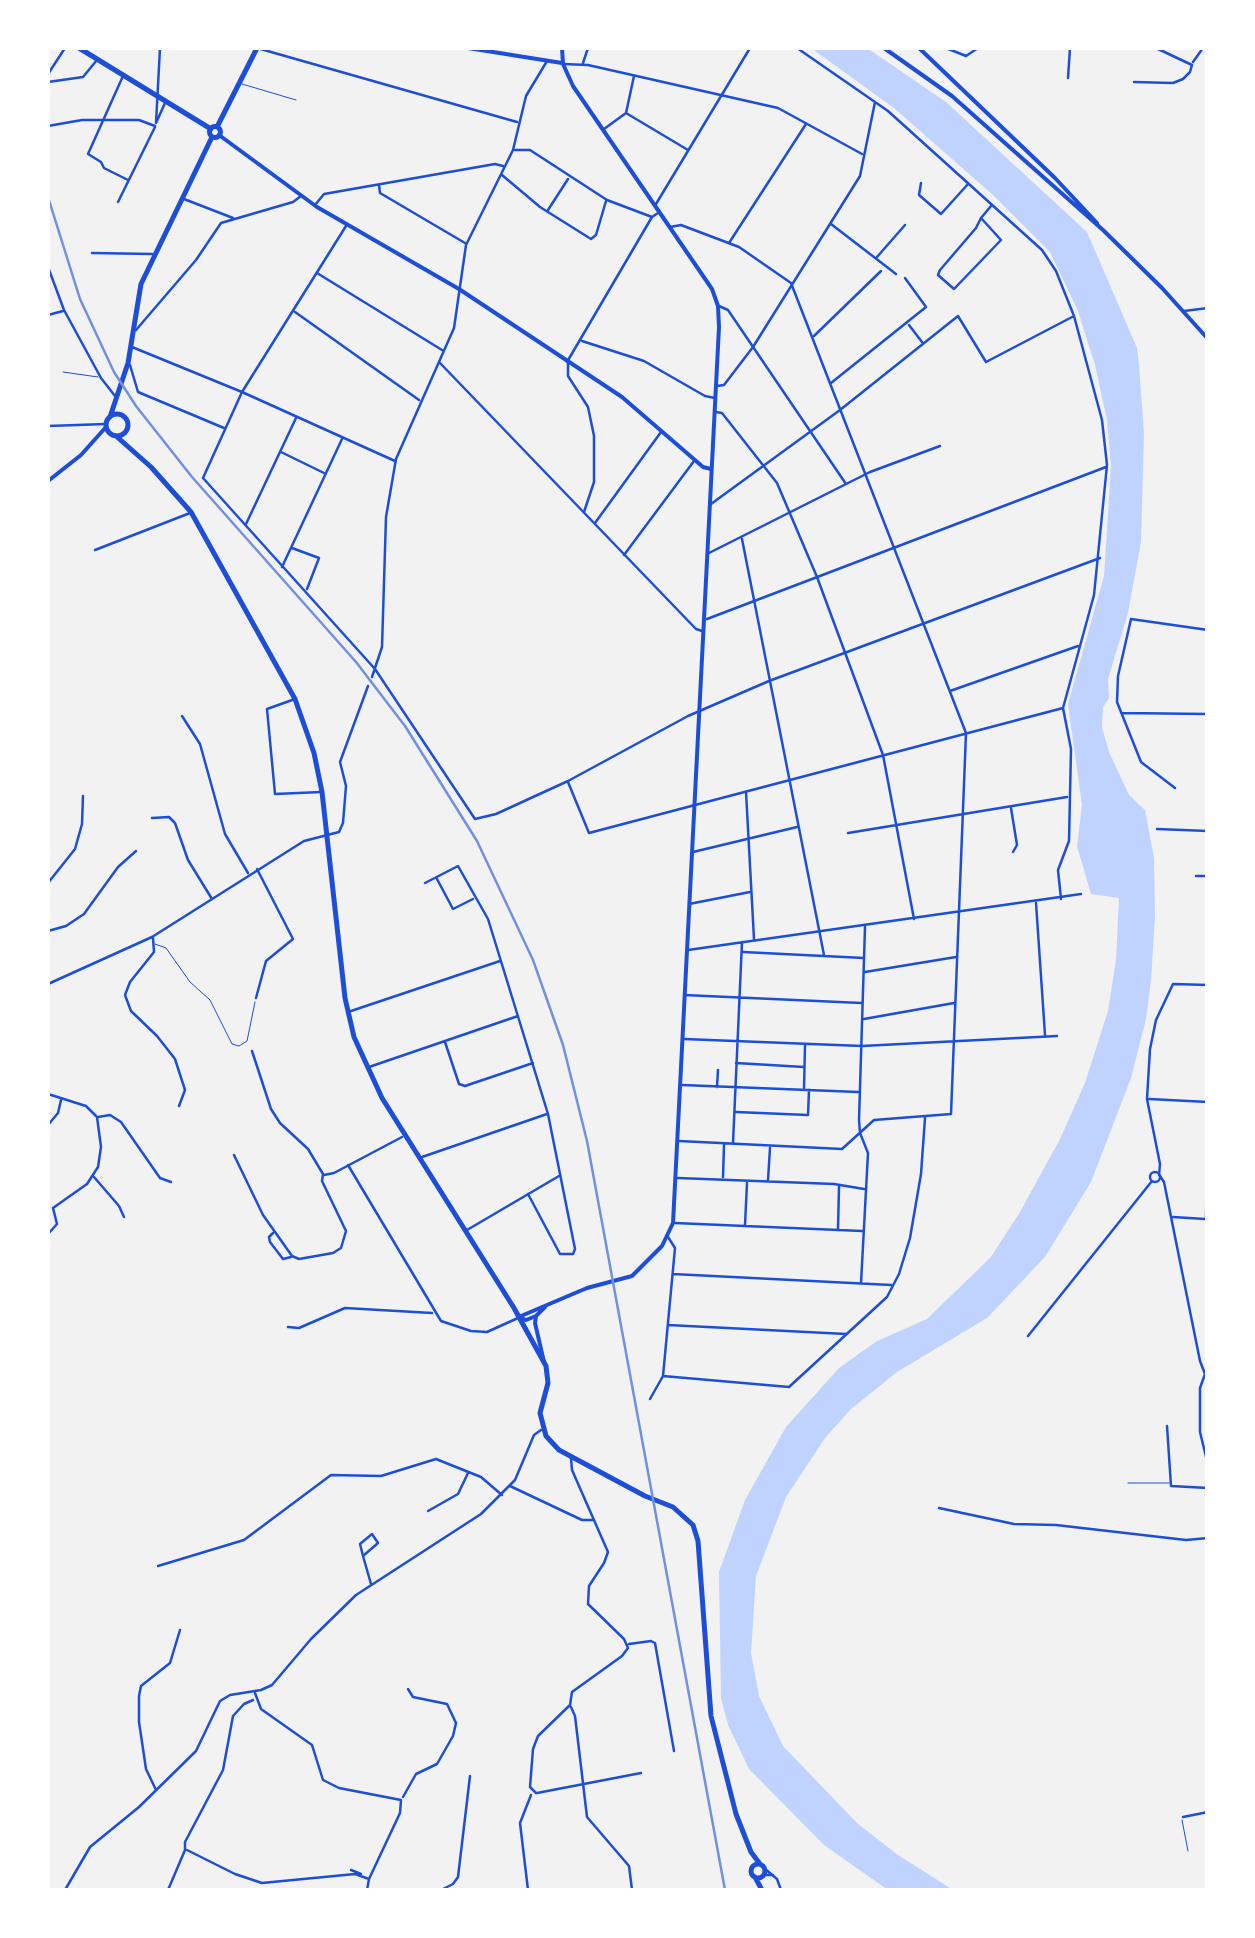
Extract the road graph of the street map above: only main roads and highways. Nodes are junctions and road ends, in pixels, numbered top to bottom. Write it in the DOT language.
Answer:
graph roads {
  1 [pos="79,48"];
  2 [pos="257,48"];
  3 [pos="468,48"];
  4 [pos="562,48"];
  5 [pos="884,48"];
  6 [pos="919,48"];
  7 [pos="563,64"];
  8 [pos="215,132"];
  9 [pos="1056,178"];
  10 [pos="1061,184"];
  11 [pos="1053,188"];
  12 [pos="1061,195"];
  13 [pos="1103,230"];
  14 [pos="1208,339"];
  15 [pos="116,396"];
  16 [pos="122,415"];
  17 [pos="110,416"];
  18 [pos="106,425"];
  19 [pos="128,427"];
  20 [pos="113,435"];
  21 [pos="97,438"];
  22 [pos="136,452"];
  23 [pos="711,468"];
  24 [pos="48,480"];
  25 [pos="555,1302"];
  26 [pos="536,1316"];
  27 [pos="519,1317"];
  28 [pos="544,1362"];
  29 [pos="751,1852"];
  30 [pos="761,1872"];
  31 [pos="762,1890"];
  1 -- 8 [label="main road"];
  2 -- 8 [label="main road"];
  3 -- 7 [label="main road"];
  4 -- 7 [label="main road"];
  5 -- 11 [label="main road"];
  6 -- 9 [label="main road"];
  7 -- 23 [label="main road"];
  8 -- 15 [label="main road"];
  8 -- 23 [label="main road"];
  9 -- 10 [label="main road"];
  9 -- 11 [label="main road"];
  10 -- 12 [label="main road"];
  10 -- 13 [label="main road"];
  11 -- 12 [label="main road"];
  12 -- 13 [label="main road"];
  13 -- 14 [label="main road"];
  15 -- 16 [label="main road"];
  15 -- 17 [label="main road"];
  16 -- 17 [label="main road"];
  16 -- 19 [label="main road"];
  17 -- 18 [label="main road"];
  18 -- 20 [label="main road"];
  18 -- 21 [label="main road"];
  19 -- 20 [label="main road"];
  19 -- 22 [label="main road"];
  20 -- 21 [label="main road"];
  20 -- 22 [label="main road"];
  21 -- 24 [label="main road"];
  22 -- 27 [label="main road"];
  23 -- 25 [label="main road"];
  25 -- 26 [label="main road"];
  25 -- 27 [label="main road"];
  26 -- 27 [label="main road"];
  26 -- 28 [label="main road"];
  27 -- 28 [label="main road"];
  28 -- 29 [label="main road"];
  29 -- 30 [label="main road"];
  29 -- 30 [label="main road"];
  30 -- 31 [label="main road"];
}
